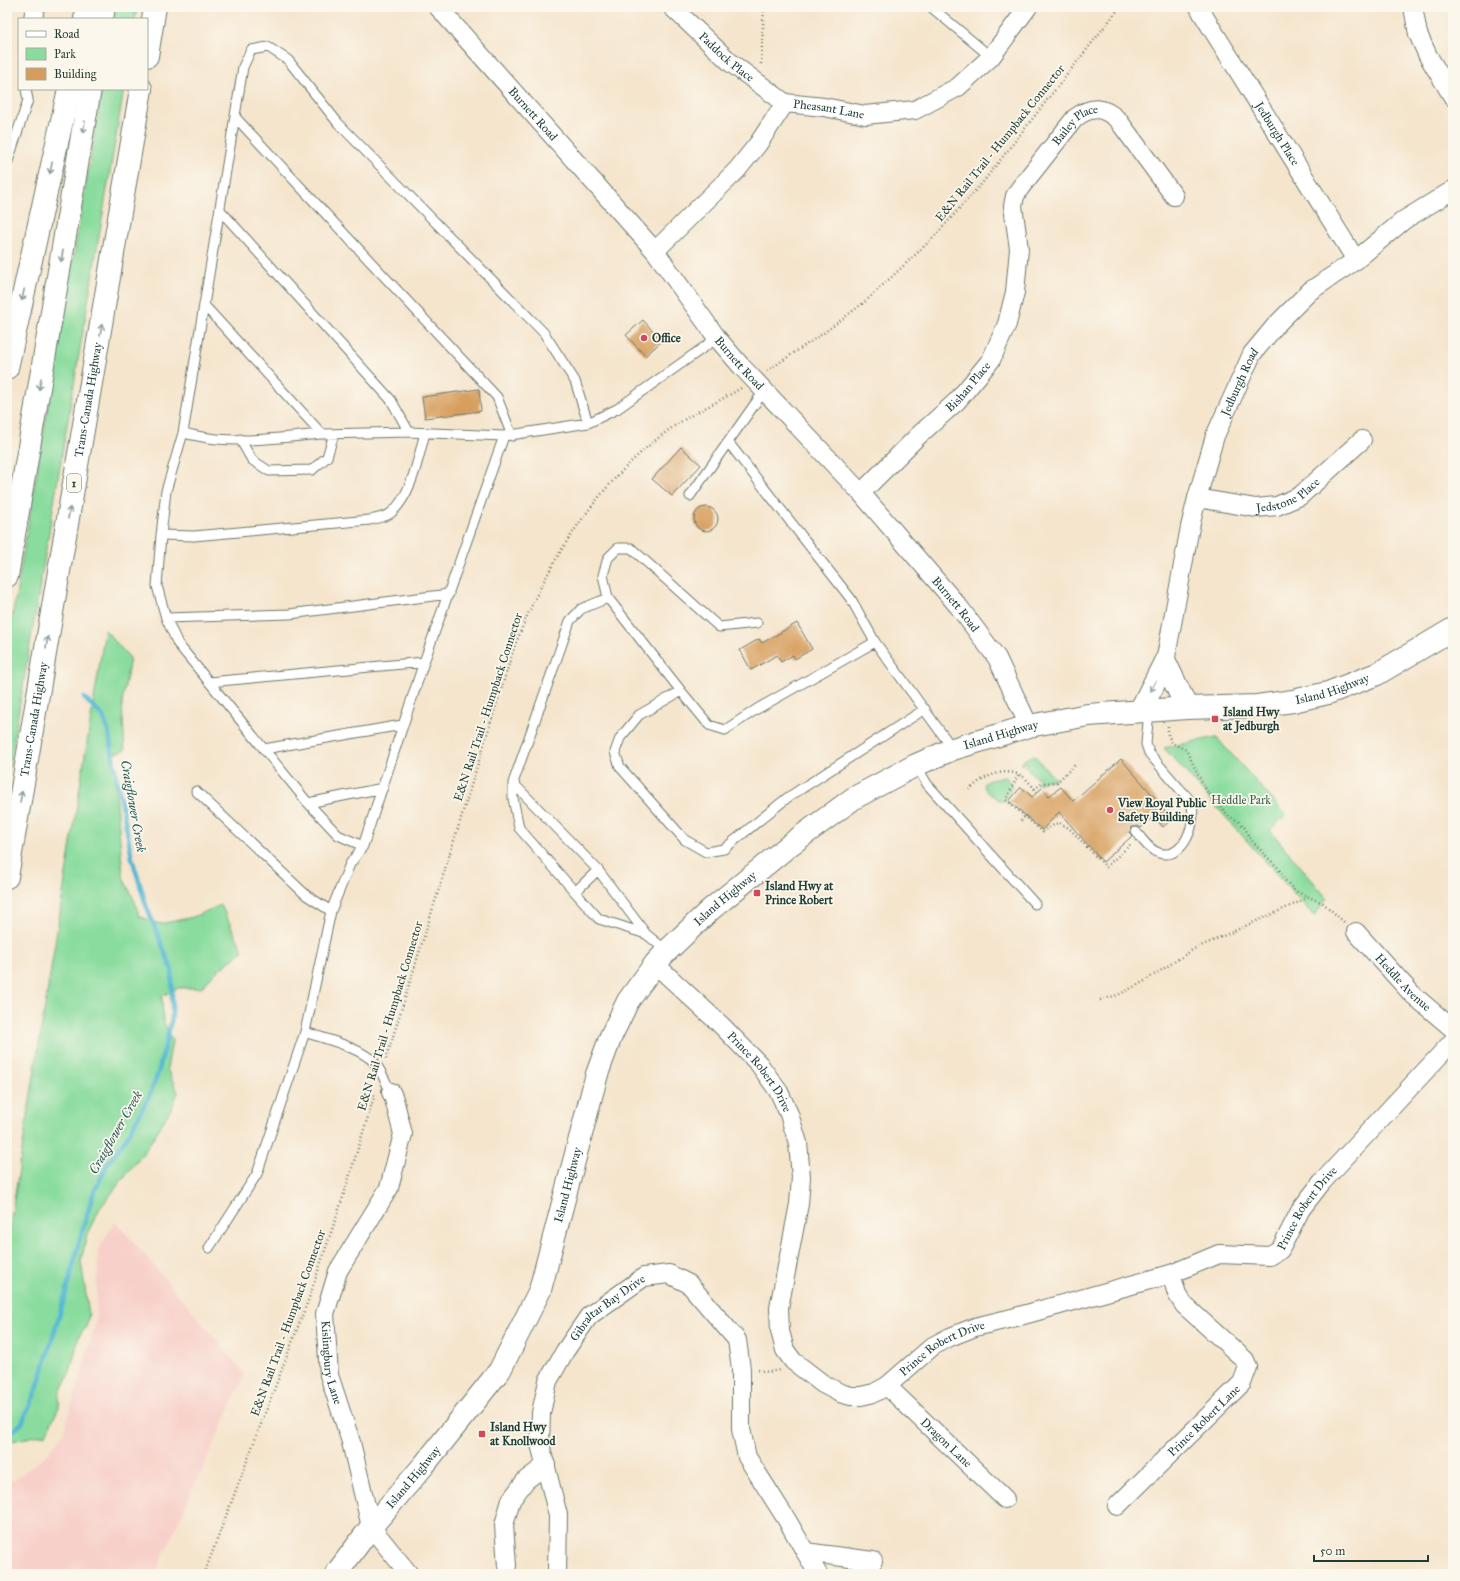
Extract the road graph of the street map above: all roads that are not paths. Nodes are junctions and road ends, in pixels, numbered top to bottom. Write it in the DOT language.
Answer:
graph roads {
  1 [pos="35,7"];
  2 [pos="88,7"];
  3 [pos="104,7"];
  4 [pos="155,7"];
  5 [pos="438,7"];
  6 [pos="672,7"];
  7 [pos="931,7"];
  8 [pos="1028,7"];
  9 [pos="1199,7"];
  10 [pos="1413,7"];
  11 [pos="33,18"];
  12 [pos="85,18"];
  13 [pos="102,18"];
  14 [pos="148,50"];
  15 [pos="991,57"];
  16 [pos="26,90"];
  17 [pos="69,90"];
  18 [pos="90,90"];
  19 [pos="141,90"];
  20 [pos="1453,97"];
  21 [pos="785,103"];
  22 [pos="236,118"];
  23 [pos="7,164"];
  24 [pos="1453,190"];
  25 [pos="1174,196"];
  26 [pos="220,210"];
  27 [pos="1019,249"];
  28 [pos="655,251"];
  29 [pos="1356,260"];
  30 [pos="204,305"];
  31 [pos="717,338"];
  32 [pos="7,368"];
  33 [pos="758,386"];
  34 [pos="588,423"];
  35 [pos="409,432"];
  36 [pos="183,433"];
  37 [pos="425,433"];
  38 [pos="322,434"];
  39 [pos="334,434"];
  40 [pos="508,436"];
  41 [pos="240,439"];
  42 [pos="1362,440"];
  43 [pos="728,442"];
  44 [pos="861,493"];
  45 [pos="690,496"];
  46 [pos="1197,498"];
  47 [pos="161,535"];
  48 [pos="7,576"];
  49 [pos="449,594"];
  50 [pos="608,598"];
  51 [pos="166,618"];
  52 [pos="757,624"];
  53 [pos="1453,629"];
  54 [pos="875,642"];
  55 [pos="424,662"];
  56 [pos="1165,662"];
  57 [pos="210,682"];
  58 [pos="681,691"];
  59 [pos="925,709"];
  60 [pos="1161,709"];
  61 [pos="402,725"];
  62 [pos="1029,726"];
  63 [pos="953,748"];
  64 [pos="264,749"];
  65 [pos="916,765"];
  66 [pos="513,782"];
  67 [pos="383,788"];
  68 [pos="196,792"];
  69 [pos="308,803"];
  70 [pos="1136,832"];
  71 [pos="363,846"];
  72 [pos="598,870"];
  73 [pos="7,877"];
  74 [pos="575,892"];
  75 [pos="1035,904"];
  76 [pos="331,911"];
  77 [pos="1356,932"];
  78 [pos="646,934"];
  79 [pos="661,957"];
  80 [pos="1453,1029"];
  81 [pos="305,1032"];
  82 [pos="1453,1041"];
  83 [pos="391,1092"];
  84 [pos="210,1248"];
  85 [pos="1171,1274"];
  86 [pos="887,1386"];
  87 [pos="546,1465"];
  88 [pos="1005,1499"];
  89 [pos="1117,1506"];
  90 [pos="371,1527"];
  91 [pos="805,1552"];
  92 [pos="874,1561"];
  93 [pos="507,1566"];
  94 [pos="336,1574"];
  95 [pos="409,1574"];
  96 [pos="557,1574"];
  97 [pos="818,1574"];
  1 -- 11 [label="street"];
  2 -- 12 [label="main road"];
  3 -- 13 [label="main road"];
  4 -- 14 [label="main road"];
  5 -- 28 [label="street, Burnett Road"];
  6 -- 21 [label="street, Paddock Place"];
  7 -- 15 [label="lane"];
  8 -- 15 [label="street, Pheasant Lane"];
  9 -- 29 [label="street, Jedburgh Place"];
  10 -- 20 [label="street"];
  15 -- 21 [label="street, Pheasant Lane"];
  16 -- 23 [label="lane"];
  17 -- 32 [label="main road, one-way"];
  18 -- 48 [label="main road, one-way"];
  73 -- 19 [label="main road, Trans-Canada Highway / 1, one-way"];
  21 -- 28 [label="street, Pheasant Lane"];
  22 -- 26 [label="lane"];
  22 -- 34 [label="lane"];
  22 -- 40 [label="lane"];
  24 -- 29 [label="street, Jedburgh Road"];
  25 -- 27 [label="street, Bailey Place"];
  26 -- 30 [label="lane"];
  26 -- 35 [label="lane"];
  27 -- 44 [label="street, Bishan Place"];
  28 -- 31 [label="street, Burnett Road"];
  29 -- 46 [label="street, Jedburgh Road"];
  30 -- 36 [label="lane"];
  30 -- 38 [label="lane"];
  31 -- 33 [label="street, Burnett Road"];
  31 -- 34 [label="lane"];
  33 -- 43 [label="lane"];
  33 -- 44 [label="street, Burnett Road"];
  34 -- 40 [label="lane"];
  35 -- 37 [label="lane"];
  35 -- 39 [label="lane"];
  36 -- 41 [label="lane"];
  36 -- 47 [label="lane"];
  37 -- 40 [label="lane"];
  37 -- 47 [label="lane"];
  38 -- 39 [label="lane"];
  38 -- 41 [label="lane"];
  39 -- 41 [label="lane"];
  40 -- 49 [label="lane"];
  42 -- 46 [label="street, Jedstone Place"];
  43 -- 45 [label="lane"];
  43 -- 54 [label="lane"];
  44 -- 62 [label="street, Burnett Road"];
  46 -- 56 [label="street, Jedburgh Road"];
  47 -- 51 [label="lane"];
  49 -- 51 [label="lane"];
  49 -- 55 [label="lane"];
  50 -- 52 [label="lane"];
  50 -- 58 [label="lane"];
  50 -- 66 [label="lane"];
  51 -- 57 [label="lane"];
  53 -- 60 [label="main road, Island Highway"];
  54 -- 58 [label="lane"];
  54 -- 59 [label="lane"];
  55 -- 57 [label="lane"];
  55 -- 61 [label="lane"];
  56 -- 60 [label="main road, one-way"];
  56 -- 60 [label="main road"];
  57 -- 64 [label="lane"];
  58 -- 59 [label="lane"];
  59 -- 63 [label="lane"];
  60 -- 62 [label="main road, Island Highway"];
  60 -- 70 [label="lane"];
  61 -- 64 [label="lane"];
  61 -- 67 [label="lane"];
  62 -- 63 [label="main road, Island Highway"];
  63 -- 65 [label="main road, Island Highway"];
  64 -- 69 [label="lane"];
  65 -- 75 [label="lane"];
  65 -- 79 [label="main road, Island Highway"];
  66 -- 72 [label="lane"];
  66 -- 74 [label="lane"];
  67 -- 69 [label="lane"];
  67 -- 71 [label="lane"];
  68 -- 76 [label="lane"];
  69 -- 71 [label="lane"];
  71 -- 76 [label="lane"];
  72 -- 74 [label="lane"];
  72 -- 78 [label="lane"];
  74 -- 78 [label="lane"];
  76 -- 81 [label="lane"];
  77 -- 80 [label="street, Heddle Avenue"];
  78 -- 79 [label="lane"];
  79 -- 86 [label="street, Prince Robert Drive"];
  79 -- 90 [label="main road, Island Highway"];
  81 -- 83 [label="lane"];
  81 -- 84 [label="lane"];
  82 -- 85 [label="street, Prince Robert Drive"];
  83 -- 90 [label="street, Kislingbury Lane"];
  85 -- 86 [label="street, Prince Robert Drive"];
  85 -- 89 [label="street, Prince Robert Lane"];
  86 -- 88 [label="street, Dragon Lane"];
  87 -- 91 [label="street, Gibraltar Bay Drive"];
  87 -- 93 [label="street"];
  87 -- 96 [label="street, Gibraltar Bay Drive"];
  90 -- 94 [label="main road, Island Highway"];
  90 -- 95 [label="street"];
  91 -- 92 [label="street"];
  91 -- 97 [label="street, Gibraltar Bay Drive"];
}
